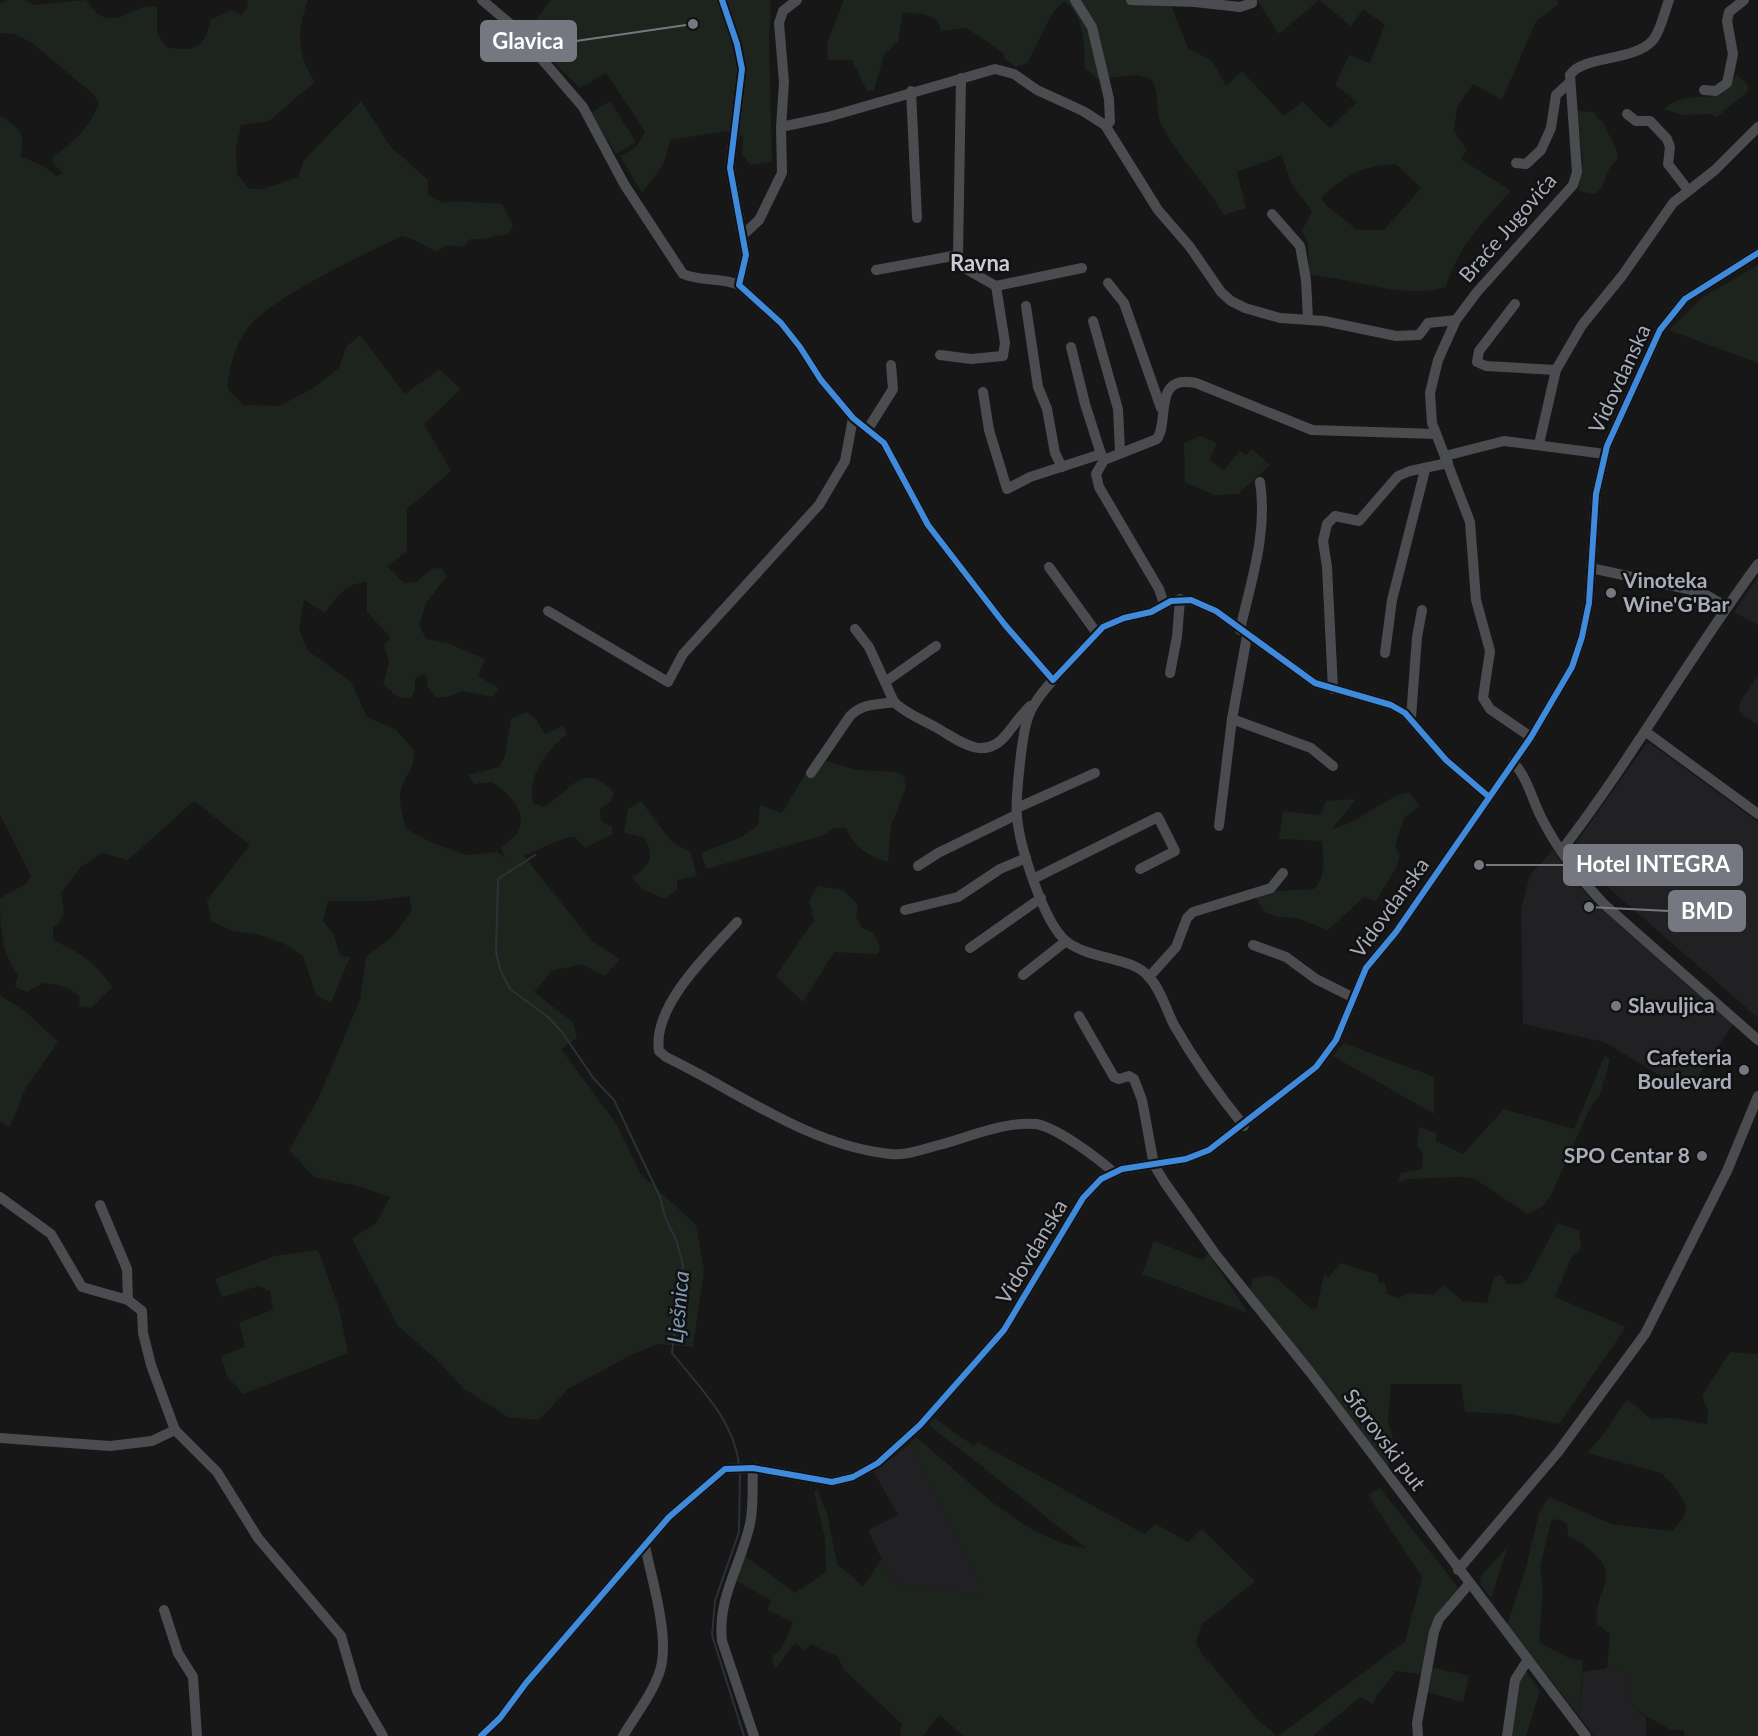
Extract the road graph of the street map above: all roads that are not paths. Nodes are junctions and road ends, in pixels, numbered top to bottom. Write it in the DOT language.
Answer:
graph roads {
  1 [pos="482,0"];
  2 [pos="722,0"];
  3 [pos="797,0"];
  4 [pos="1075,0"];
  5 [pos="1131,0"];
  6 [pos="1252,0"];
  7 [pos="1669,0"];
  8 [pos="1744,0"];
  9 [pos="961,78"];
  10 [pos="1569,82"];
  11 [pos="1704,90"];
  12 [pos="911,91"];
  13 [pos="1627,114"];
  14 [pos="1105,126"];
  15 [pos="781,127"];
  16 [pos="1758,127"];
  17 [pos="1516,163"];
  18 [pos="1688,190"];
  19 [pos="1272,214"];
  20 [pos="917,218"];
  21 [pos="744,234"];
  22 [pos="1758,253"];
  23 [pos="958,255"];
  24 [pos="1082,268"];
  25 [pos="876,270"];
  26 [pos="1108,283"];
  27 [pos="739,285"];
  28 [pos="996,286"];
  29 [pos="1515,304"];
  30 [pos="1026,306"];
  31 [pos="1308,319"];
  32 [pos="1456,320"];
  33 [pos="1094,321"];
  34 [pos="1071,347"];
  35 [pos="940,355"];
  36 [pos="891,365"];
  37 [pos="1556,370"];
  38 [pos="983,392"];
  39 [pos="1161,408"];
  40 [pos="853,418"];
  41 [pos="868,429"];
  42 [pos="1436,434"];
  43 [pos="1539,444"];
  44 [pos="1120,452"];
  45 [pos="1605,454"];
  46 [pos="1102,457"];
  47 [pos="1446,460"];
  48 [pos="1062,467"];
  49 [pos="1425,470"];
  50 [pos="1260,482"];
  51 [pos="1758,564"];
  52 [pos="1049,567"];
  53 [pos="1591,568"];
  54 [pos="1180,599"];
  55 [pos="1164,604"];
  56 [pos="1727,607"];
  57 [pos="1422,610"];
  58 [pos="548,611"];
  59 [pos="855,629"];
  60 [pos="1096,632"];
  61 [pos="1243,633"];
  62 [pos="936,646"];
  63 [pos="1385,653"];
  64 [pos="1170,673"];
  65 [pos="1053,680"];
  66 [pos="885,682"];
  67 [pos="1333,690"];
  68 [pos="894,702"];
  69 [pos="1035,702"];
  70 [pos="1411,718"];
  71 [pos="1232,719"];
  72 [pos="1646,732"];
  73 [pos="1531,737"];
  74 [pos="1513,762"];
  75 [pos="1333,766"];
  76 [pos="810,772"];
  77 [pos="1095,773"];
  78 [pos="1488,796"];
  79 [pos="1017,812"];
  80 [pos="1758,814"];
  81 [pos="1219,826"];
  82 [pos="1561,851"];
  83 [pos="1026,858"];
  84 [pos="918,866"];
  85 [pos="1140,869"];
  86 [pos="1283,873"];
  87 [pos="1033,879"];
  88 [pos="1041,898"];
  89 [pos="905,910"];
  90 [pos="737,922"];
  91 [pos="1066,941"];
  92 [pos="1253,945"];
  93 [pos="970,948"];
  94 [pos="1023,975"];
  95 [pos="1149,976"];
  96 [pos="1353,997"];
  97 [pos="1079,1016"];
  98 [pos="1758,1040"];
  99 [pos="1758,1096"];
  100 [pos="1244,1126"];
  101 [pos="1154,1165"];
  102 [pos="1113,1172"];
  103 [pos="0,1197"];
  104 [pos="100,1205"];
  105 [pos="128,1300"];
  106 [pos="175,1430"];
  107 [pos="0,1438"];
  108 [pos="749,1468"];
  109 [pos="645,1546"];
  110 [pos="1458,1570"];
  111 [pos="1469,1584"];
  112 [pos="164,1610"];
  113 [pos="1527,1661"];
  114 [pos="197,1736"];
  115 [pos="382,1736"];
  116 [pos="481,1736"];
  117 [pos="623,1736"];
  118 [pos="754,1736"];
  119 [pos="1418,1736"];
  120 [pos="1507,1736"];
  121 [pos="1586,1736"];
  1 -- 27 [label="street"];
  2 -- 21 [label="street"];
  3 -- 15 [label="street"];
  4 -- 14 [label="street"];
  5 -- 6 [label="street"];
  7 -- 10 [label="street"];
  8 -- 11 [label="street"];
  9 -- 12 [label="street"];
  9 -- 14 [label="street"];
  9 -- 23 [label="street"];
  10 -- 17 [label="street"];
  10 -- 32 [label="street, Braće Jugovića"];
  12 -- 15 [label="street"];
  12 -- 20 [label="street"];
  13 -- 18 [label="street"];
  14 -- 31 [label="street"];
  15 -- 21 [label="street"];
  16 -- 18 [label="street"];
  18 -- 37 [label="street"];
  19 -- 31 [label="street"];
  21 -- 27 [label="street"];
  22 -- 45 [label="street, Vidovdanska"];
  23 -- 25 [label="street"];
  23 -- 28 [label="street"];
  24 -- 28 [label="street"];
  26 -- 39 [label="street"];
  27 -- 40 [label="street"];
  28 -- 35 [label="street"];
  29 -- 37 [label="street"];
  30 -- 48 [label="street"];
  31 -- 32 [label="street"];
  32 -- 42 [label="street, Braće Jugovića"];
  33 -- 44 [label="street"];
  34 -- 46 [label="street"];
  36 -- 41 [label="street"];
  37 -- 43 [label="street"];
  38 -- 48 [label="street"];
  39 -- 42 [label="street"];
  39 -- 44 [label="street"];
  40 -- 41 [label="street"];
  40 -- 58 [label="street"];
  41 -- 65 [label="street"];
  42 -- 47 [label="street, Braće Jugovića"];
  43 -- 45 [label="street"];
  43 -- 47 [label="street"];
  44 -- 46 [label="street"];
  45 -- 53 [label="street, Vidovdanska"];
  46 -- 48 [label="street"];
  46 -- 55 [label="street"];
  47 -- 49 [label="street"];
  47 -- 73 [label="street, Braće Jugovića"];
  49 -- 63 [label="street"];
  49 -- 67 [label="street"];
  50 -- 61 [label="street"];
  51 -- 56 [label="street"];
  52 -- 60 [label="street"];
  53 -- 56 [label="street"];
  53 -- 73 [label="street, Vidovdanska"];
  54 -- 55 [label="street"];
  54 -- 61 [label="street"];
  54 -- 64 [label="street"];
  55 -- 60 [label="street"];
  56 -- 72 [label="street"];
  57 -- 70 [label="street"];
  59 -- 66 [label="street"];
  60 -- 65 [label="street"];
  61 -- 67 [label="street"];
  61 -- 71 [label="street"];
  62 -- 66 [label="street"];
  65 -- 69 [label="street"];
  66 -- 68 [label="street"];
  67 -- 70 [label="street"];
  68 -- 69 [label="street"];
  68 -- 76 [label="street"];
  69 -- 79 [label="street"];
  70 -- 78 [label="street"];
  71 -- 75 [label="street"];
  71 -- 81 [label="street"];
  72 -- 80 [label="street"];
  72 -- 82 [label="street"];
  73 -- 74 [label="street, Vidovdanska"];
  74 -- 78 [label="street, Vidovdanska"];
  74 -- 82 [label="street"];
  77 -- 79 [label="street"];
  78 -- 96 [label="street, Vidovdanska"];
  79 -- 83 [label="street"];
  79 -- 84 [label="street"];
  82 -- 98 [label="street"];
  83 -- 87 [label="street"];
  83 -- 89 [label="street"];
  85 -- 87 [label="street"];
  86 -- 95 [label="street"];
  87 -- 88 [label="street"];
  88 -- 91 [label="street"];
  88 -- 93 [label="street"];
  90 -- 102 [label="street"];
  91 -- 94 [label="street"];
  91 -- 95 [label="street"];
  92 -- 96 [label="street"];
  95 -- 100 [label="street"];
  96 -- 100 [label="street, Vidovdanska"];
  97 -- 101 [label="street"];
  99 -- 110 [label="street"];
  100 -- 101 [label="street, Vidovdanska"];
  101 -- 102 [label="street, Vidovdanska"];
  101 -- 110 [label="street, Sforovski put"];
  102 -- 108 [label="street, Vidovdanska"];
  103 -- 105 [label="street"];
  104 -- 105 [label="street"];
  105 -- 106 [label="street"];
  106 -- 107 [label="street"];
  106 -- 115 [label="street"];
  108 -- 109 [label="street, Vidovdanska"];
  108 -- 118 [label="street"];
  109 -- 116 [label="street"];
  109 -- 117 [label="street"];
  110 -- 111 [label="street, Sforovski put"];
  111 -- 113 [label="street, Sforovski put"];
  111 -- 119 [label="street"];
  112 -- 114 [label="street"];
  113 -- 120 [label="street"];
  113 -- 121 [label="street, Sforovski put"];
}
